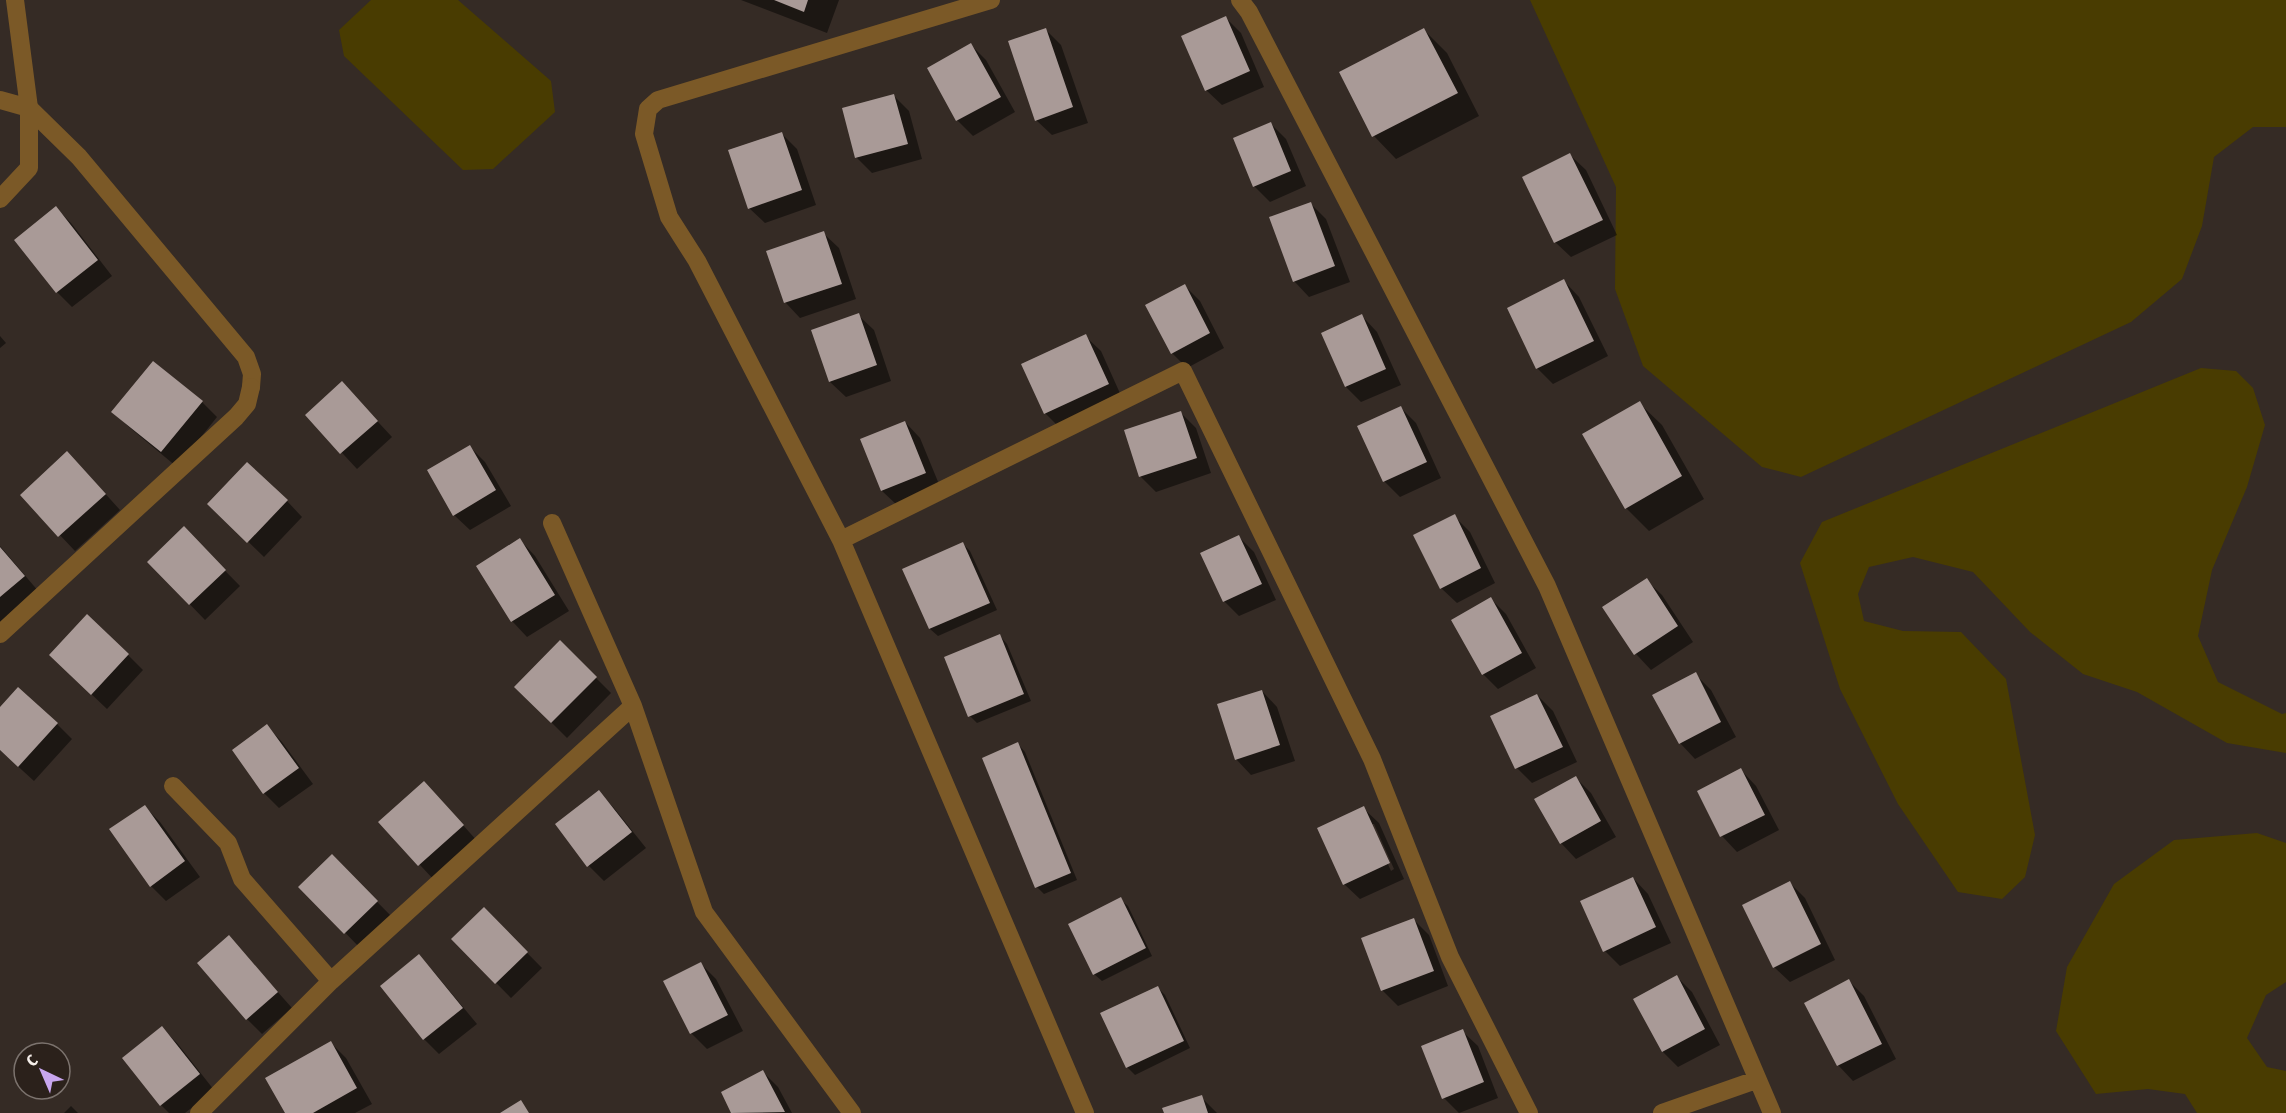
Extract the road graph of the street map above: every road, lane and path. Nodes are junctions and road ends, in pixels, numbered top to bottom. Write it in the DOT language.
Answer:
graph roads {
  1 [pos="15,0"];
  2 [pos="991,0"];
  3 [pos="1240,0"];
  4 [pos="0,100"];
  5 [pos="29,108"];
  6 [pos="0,199"];
  7 [pos="552,523"];
  8 [pos="841,540"];
  9 [pos="0,634"];
  10 [pos="633,706"];
  11 [pos="173,786"];
  12 [pos="331,981"];
  13 [pos="1756,1080"];
  14 [pos="199,1113"];
  15 [pos="852,1113"];
  16 [pos="1085,1113"];
  17 [pos="1529,1113"];
  18 [pos="1662,1113"];
  19 [pos="1772,1113"];
  1 -- 5 [label="street"];
  2 -- 8 [label="street"];
  3 -- 13 [label="street"];
  4 -- 5 [label="street"];
  5 -- 6 [label="street"];
  5 -- 9 [label="street"];
  7 -- 10 [label="street"];
  8 -- 16 [label="street"];
  8 -- 17 [label="street"];
  10 -- 12 [label="street"];
  10 -- 15 [label="street"];
  11 -- 12 [label="street"];
  12 -- 14 [label="street"];
  13 -- 18 [label="street"];
  13 -- 19 [label="street"];
}
